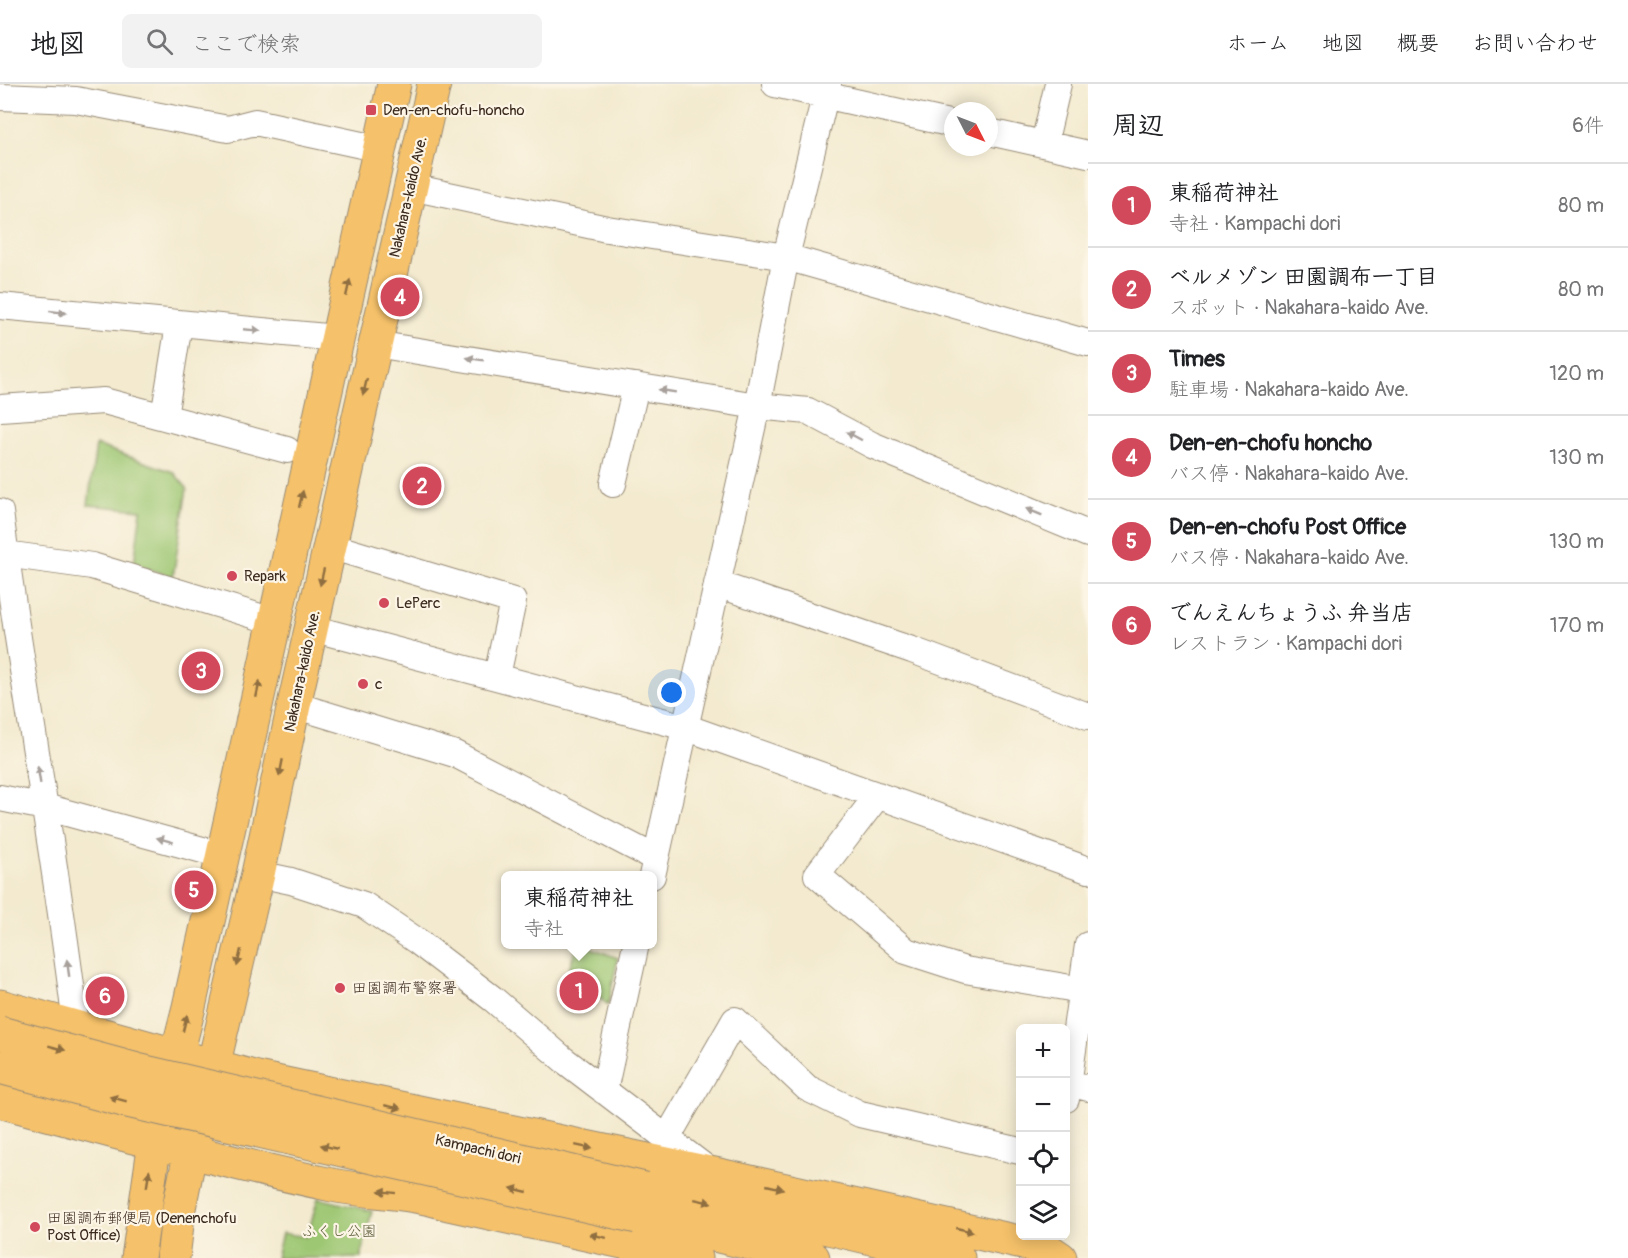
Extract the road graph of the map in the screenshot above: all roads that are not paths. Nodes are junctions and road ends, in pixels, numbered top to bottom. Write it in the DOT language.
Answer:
graph roads {
  1 [pos="394,84"];
  2 [pos="434,84"];
  3 [pos="774,84"];
  4 [pos="1058,84"];
  5 [pos="826,89"];
  6 [pos="0,97"];
  7 [pos="944,122"];
  8 [pos="998,134"];
  9 [pos="1044,144"];
  10 [pos="380,149"];
  11 [pos="1088,154"];
  12 [pos="411,187"];
  13 [pos="786,257"];
  14 [pos="0,306"];
  15 [pos="179,324"];
  16 [pos="337,338"];
  17 [pos="1088,343"];
  18 [pos="375,344"];
  19 [pos="636,386"];
  20 [pos="757,406"];
  21 [pos="0,408"];
  22 [pos="164,417"];
  23 [pos="287,450"];
  24 [pos="614,484"];
  25 [pos="0,512"];
  26 [pos="1088,534"];
  27 [pos="330,546"];
  28 [pos="5,554"];
  29 [pos="717,584"];
  30 [pos="273,621"];
  31 [pos="311,628"];
  32 [pos="497,676"];
  33 [pos="294,705"];
  34 [pos="1088,716"];
  35 [pos="685,727"];
  36 [pos="878,795"];
  37 [pos="0,798"];
  38 [pos="45,807"];
  39 [pos="221,855"];
  40 [pos="653,867"];
  41 [pos="1088,870"];
  42 [pos="258,874"];
  43 [pos="1088,945"];
  44 [pos="635,949"];
  45 [pos="1082,990"];
  46 [pos="0,1006"];
  47 [pos="76,1026"];
  48 [pos="0,1033"];
  49 [pos="177,1056"];
  50 [pos="0,1067"];
  51 [pos="213,1067"];
  52 [pos="1074,1090"];
  53 [pos="604,1091"];
  54 [pos="0,1101"];
  55 [pos="444,1118"];
  56 [pos="667,1138"];
  57 [pos="155,1141"];
  58 [pos="1016,1150"];
  59 [pos="191,1151"];
  60 [pos="714,1174"];
  61 [pos="426,1197"];
  62 [pos="641,1203"];
  63 [pos="1050,1247"];
  64 [pos="138,1258"];
  65 [pos="173,1258"];
  66 [pos="696,1258"];
  67 [pos="813,1258"];
  68 [pos="958,1258"];
  1 -- 10 [label="main road"];
  2 -- 12 [label="main road, Nakahara-kaido Ave."];
  3 -- 5 [label="street"];
  4 -- 9 [label="street"];
  5 -- 7 [label="street"];
  5 -- 13 [label="street"];
  6 -- 10 [label="street"];
  8 -- 9 [label="street"];
  9 -- 11 [label="street"];
  16 -- 10 [label="main road, one-way"];
  12 -- 13 [label="street"];
  12 -- 18 [label="main road, Nakahara-kaido Ave."];
  13 -- 17 [label="street"];
  13 -- 20 [label="street"];
  14 -- 15 [label="street, one-way"];
  15 -- 16 [label="street, one-way"];
  15 -- 22 [label="street"];
  30 -- 16 [label="main road, one-way"];
  19 -- 18 [label="street, one-way"];
  18 -- 27 [label="main road, Nakahara-kaido Ave., one-way"];
  20 -- 19 [label="street, one-way"];
  19 -- 24 [label="street"];
  26 -- 20 [label="street, one-way"];
  20 -- 29 [label="street"];
  21 -- 22 [label="street"];
  22 -- 23 [label="street"];
  25 -- 28 [label="street"];
  27 -- 31 [label="main road, Nakahara-kaido Ave., one-way"];
  27 -- 32 [label="street"];
  28 -- 30 [label="street"];
  38 -- 28 [label="street, one-way"];
  29 -- 34 [label="street"];
  29 -- 35 [label="street"];
  39 -- 30 [label="main road, one-way"];
  31 -- 32 [label="street"];
  31 -- 33 [label="main road, Nakahara-kaido Ave."];
  32 -- 35 [label="street"];
  33 -- 40 [label="street"];
  33 -- 42 [label="main road, Nakahara-kaido Ave., one-way"];
  35 -- 36 [label="street"];
  35 -- 40 [label="street"];
  36 -- 41 [label="street"];
  36 -- 45 [label="street"];
  37 -- 38 [label="street"];
  39 -- 38 [label="street, one-way"];
  47 -- 38 [label="street, one-way"];
  49 -- 39 [label="main road, one-way"];
  42 -- 51 [label="main road, Nakahara-kaido Ave., one-way"];
  42 -- 53 [label="street"];
  43 -- 45 [label="street"];
  44 -- 53 [label="street"];
  45 -- 52 [label="street"];
  46 -- 47 [label="main road"];
  47 -- 49 [label="main road"];
  48 -- 62 [label="main road, Kampachi dori, one-way, bridge"];
  49 -- 51 [label="main road"];
  49 -- 57 [label="main road"];
  62 -- 50 [label="main road, Kampachi dori, one-way, bridge"];
  51 -- 55 [label="main road, one-way"];
  51 -- 59 [label="main road, Nakahara-kaido Ave."];
  53 -- 56 [label="street"];
  54 -- 57 [label="main road"];
  55 -- 60 [label="main road, one-way"];
  55 -- 61 [label="main road"];
  56 -- 58 [label="street"];
  56 -- 60 [label="street"];
  57 -- 59 [label="main road"];
  64 -- 57 [label="main road, one-way"];
  61 -- 59 [label="main road, one-way"];
  59 -- 65 [label="main road, Nakahara-kaido Ave."];
  60 -- 63 [label="main road, one-way"];
  66 -- 61 [label="main road, one-way"];
  62 -- 67 [label="main road, Kampachi dori"];
  62 -- 68 [label="main road, Kampachi dori, one-way"];
}
